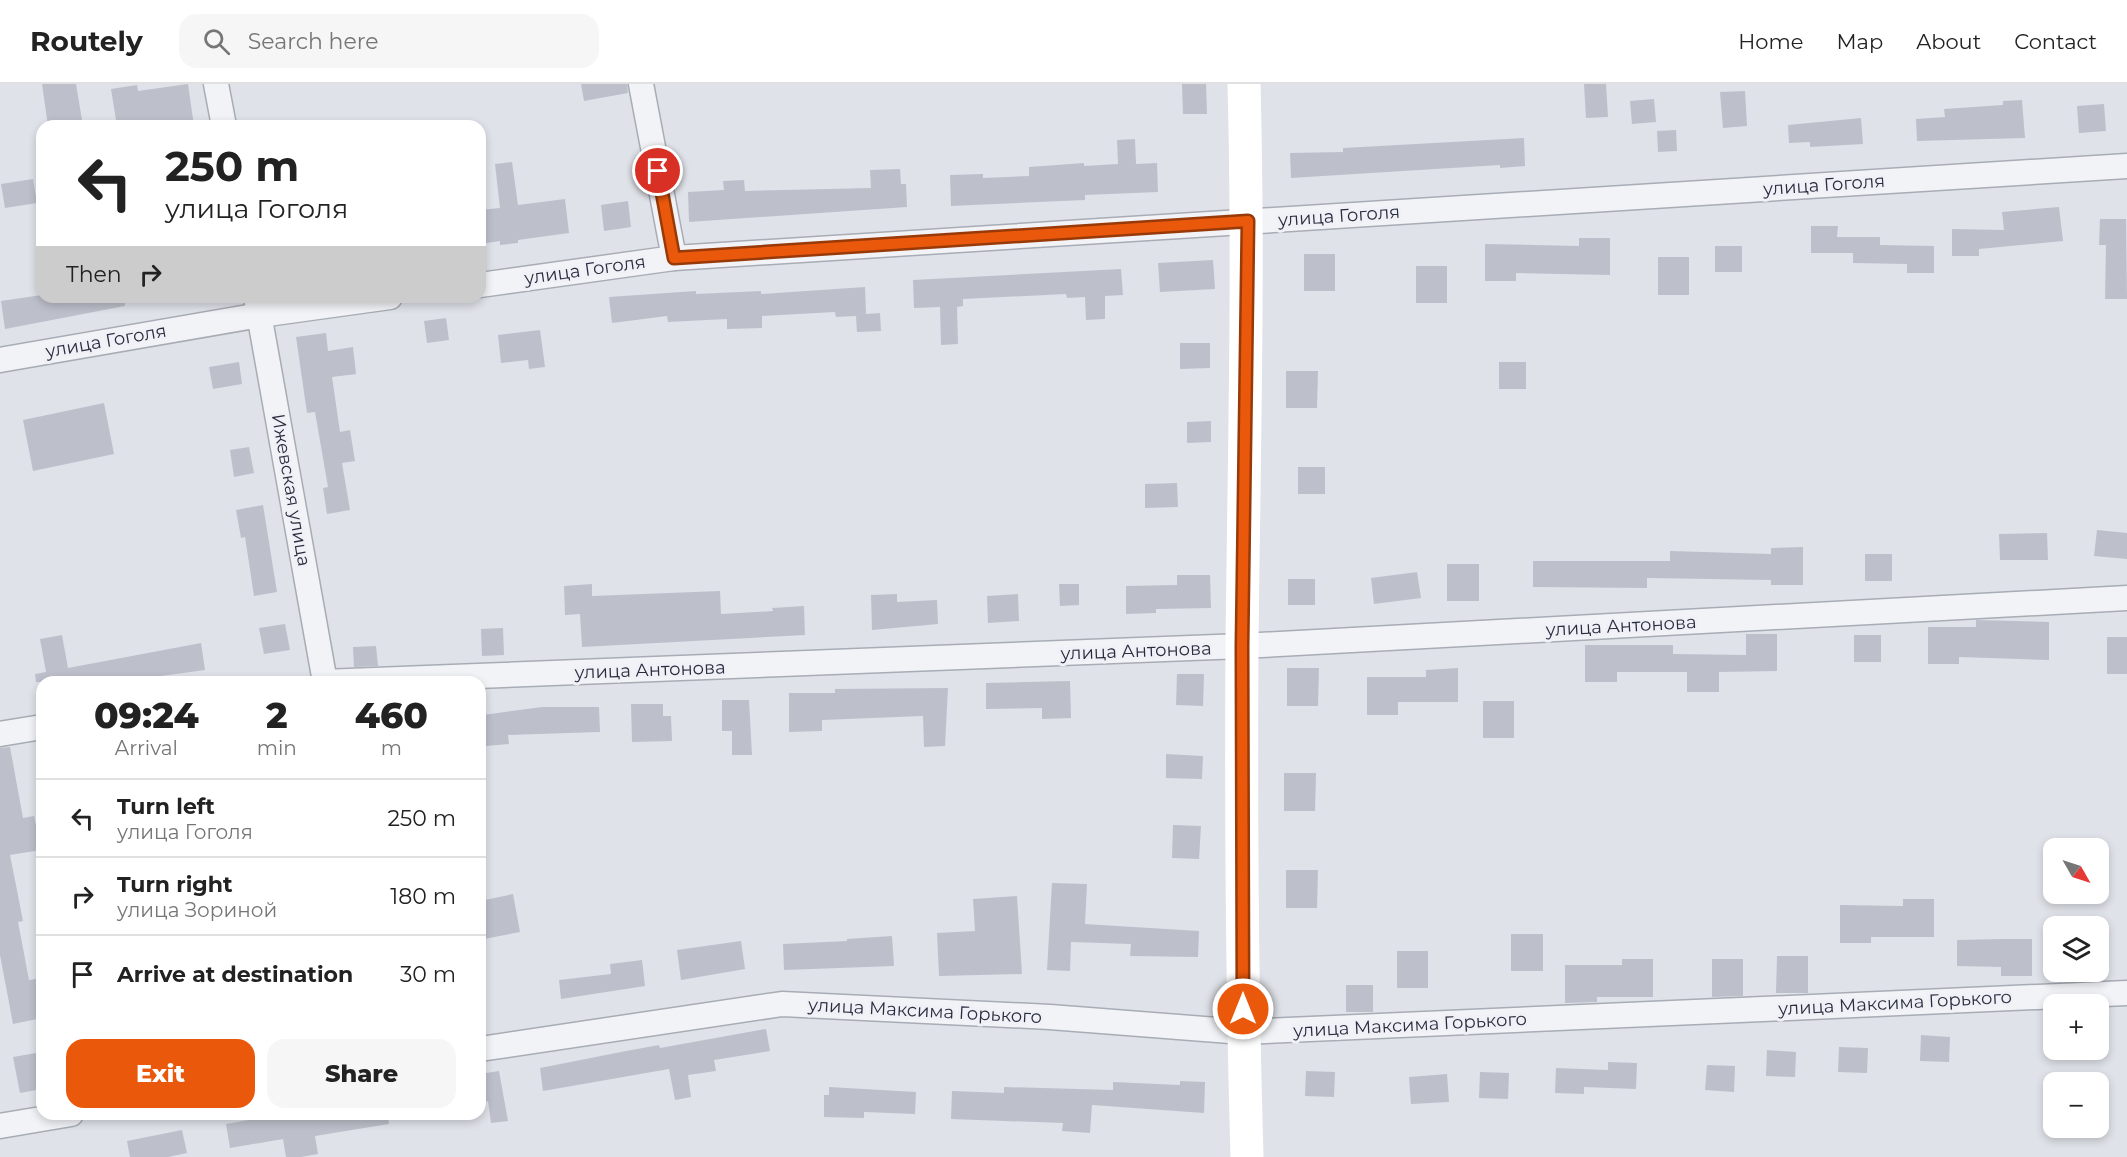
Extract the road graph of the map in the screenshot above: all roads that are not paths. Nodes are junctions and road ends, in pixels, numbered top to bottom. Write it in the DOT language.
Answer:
graph roads {
  1 [pos="216,84"];
  2 [pos="641,84"];
  3 [pos="1244,84"];
  4 [pos="223,120"];
  5 [pos="2127,166"];
  6 [pos="1248,221"];
  7 [pos="674,258"];
  8 [pos="486,284"];
  9 [pos="302,303"];
  10 [pos="258,306"];
  11 [pos="0,360"];
  12 [pos="2127,598"];
  13 [pos="1242,646"];
  14 [pos="323,676"];
  15 [pos="477,676"];
  16 [pos="36,729"];
  17 [pos="0,734"];
  18 [pos="2127,993"];
  19 [pos="1243,1032"];
  20 [pos="486,1048"];
  21 [pos="36,1120"];
  22 [pos="0,1126"];
  23 [pos="1247,1157"];
  1 -- 4 [label="street"];
  2 -- 7 [label="street"];
  3 -- 6 [label="main road"];
  5 -- 6 [label="street, улица Гоголя"];
  6 -- 7 [label="street, улица Гоголя"];
  6 -- 13 [label="main road"];
  7 -- 8 [label="street, улица Гоголя"];
  9 -- 10 [label="street, улица Гоголя"];
  10 -- 11 [label="street, улица Гоголя"];
  10 -- 14 [label="street, Ижевская улица"];
  12 -- 13 [label="street, улица Антонова"];
  13 -- 15 [label="street, улица Антонова"];
  13 -- 19 [label="main road"];
  16 -- 17 [label="street"];
  18 -- 19 [label="street, улица Максима Горького"];
  19 -- 20 [label="street, улица Максима Горького"];
  19 -- 23 [label="main road"];
  21 -- 22 [label="street"];
}
